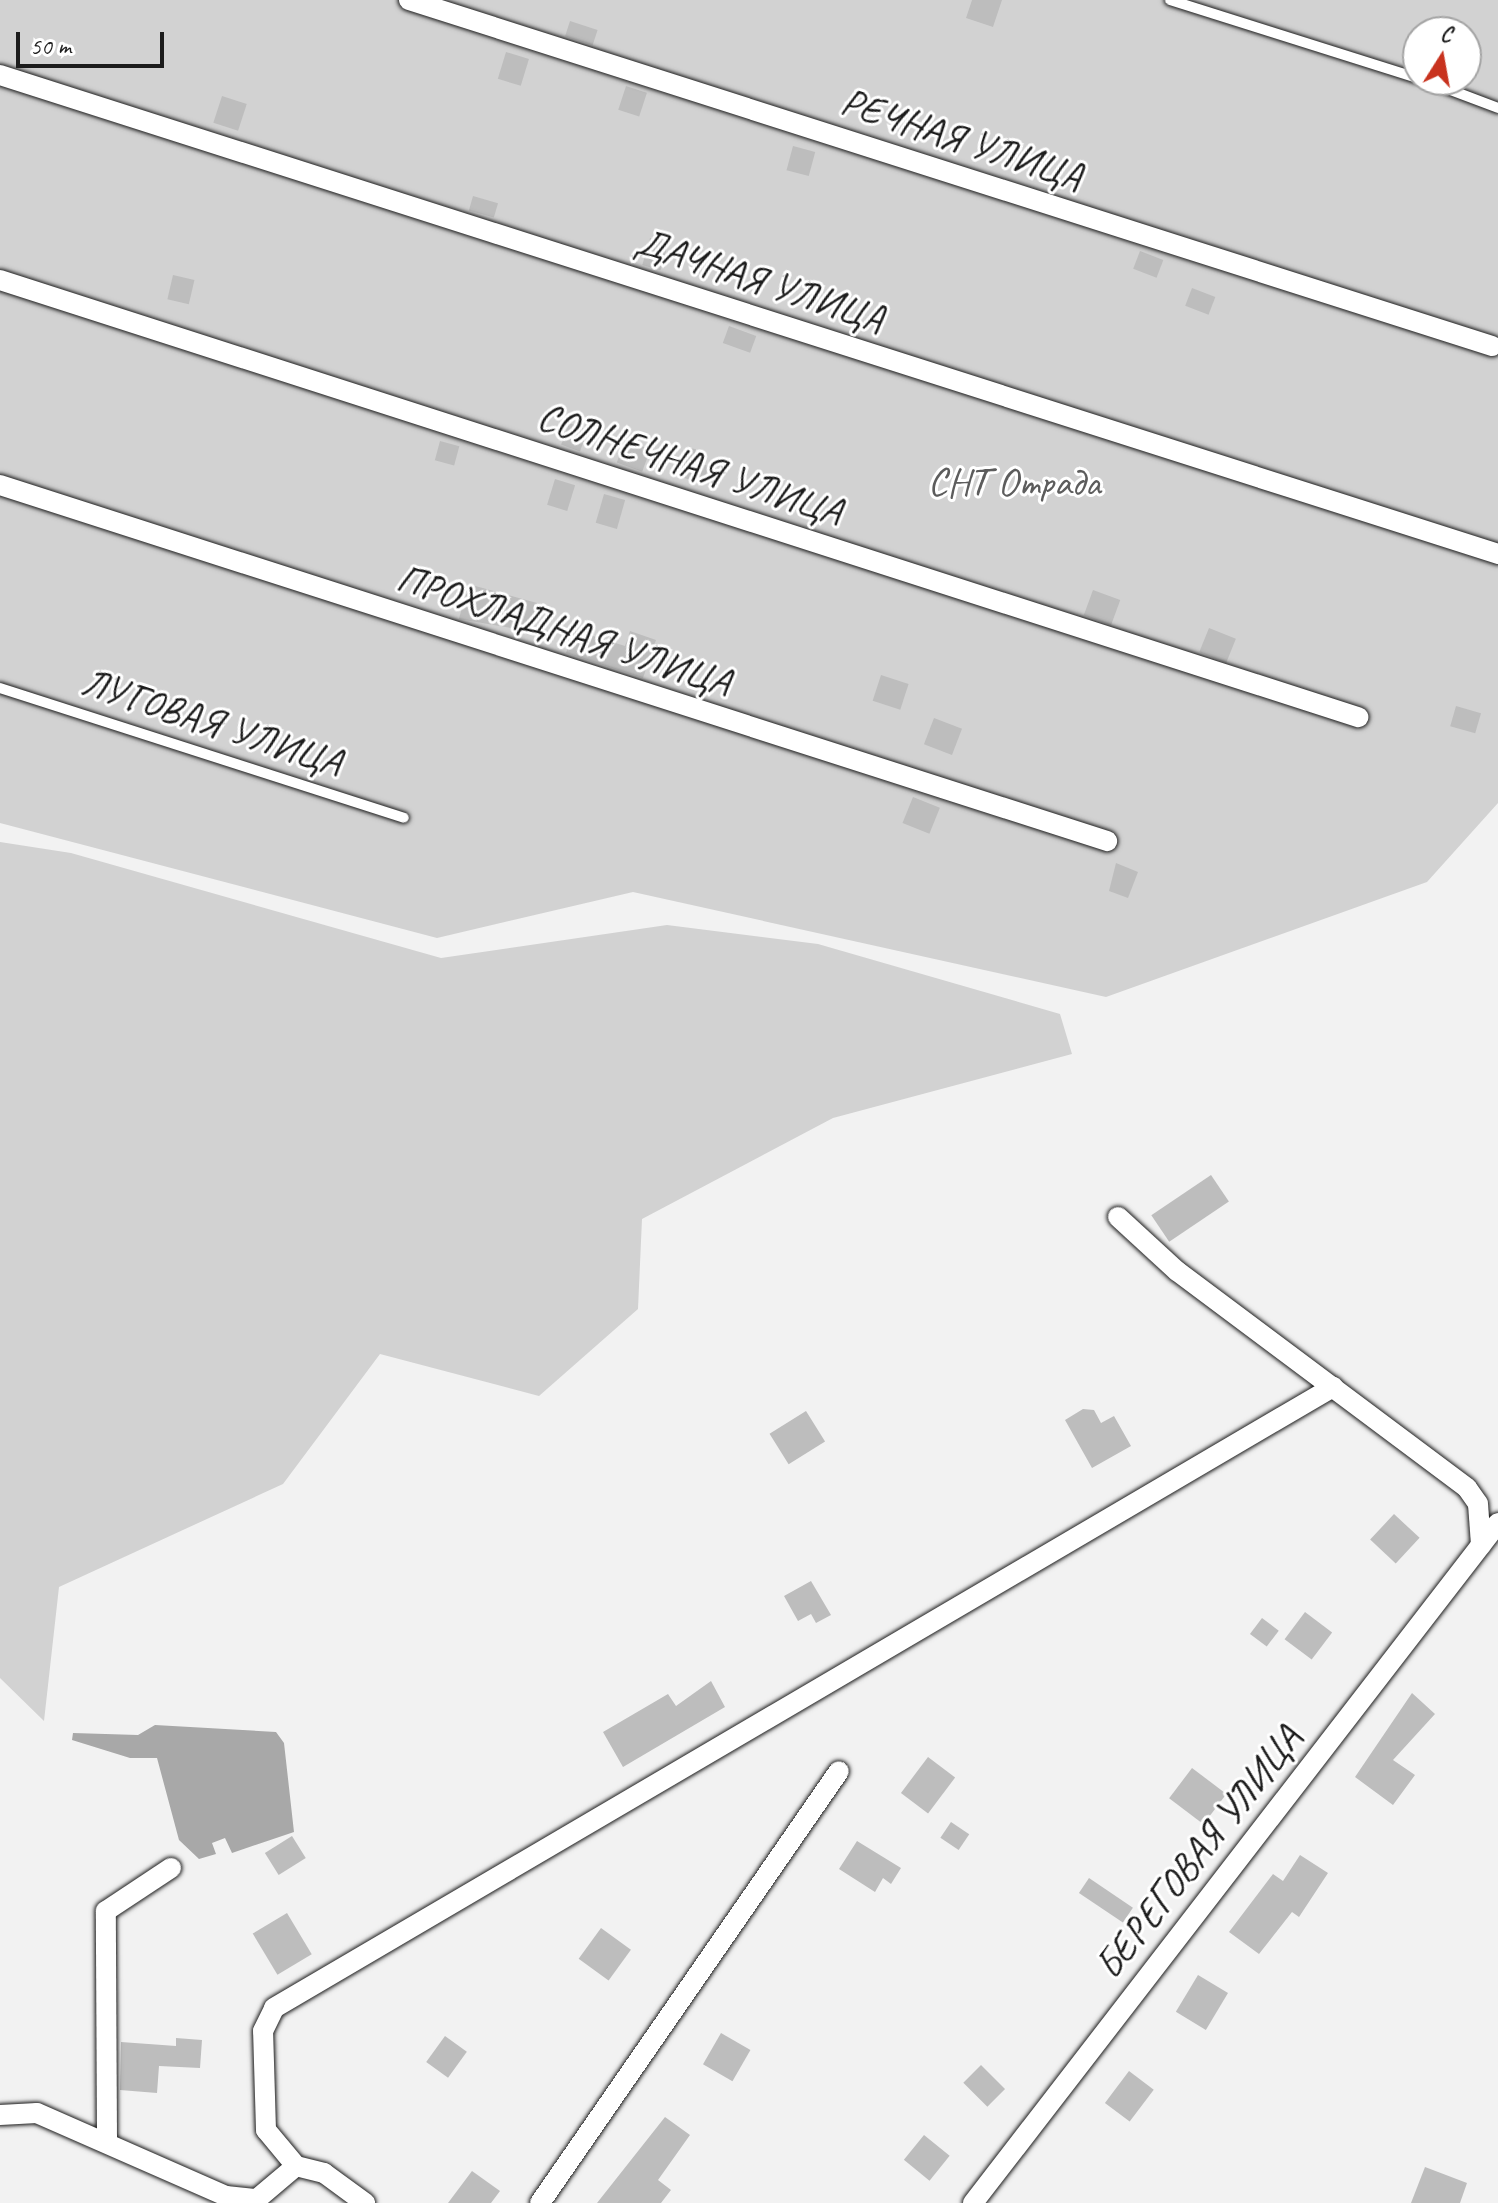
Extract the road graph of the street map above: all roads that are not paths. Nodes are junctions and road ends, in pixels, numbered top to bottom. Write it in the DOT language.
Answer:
graph roads {
  1 [pos="409,0"];
  2 [pos="1170,0"];
  3 [pos="1402,73"];
  4 [pos="0,75"];
  5 [pos="1466,96"];
  6 [pos="1498,108"];
  7 [pos="0,280"];
  8 [pos="1492,346"];
  9 [pos="0,485"];
  10 [pos="1498,554"];
  11 [pos="0,688"];
  12 [pos="1358,717"];
  13 [pos="404,818"];
  14 [pos="1107,841"];
  15 [pos="1118,1217"];
  16 [pos="1333,1387"];
  17 [pos="1498,1523"];
  18 [pos="1481,1545"];
  19 [pos="839,1771"];
  20 [pos="171,1868"];
  21 [pos="0,2115"];
  22 [pos="107,2139"];
  23 [pos="296,2166"];
  24 [pos="365,2203"];
  25 [pos="540,2203"];
  26 [pos="973,2203"];
  1 -- 8 [label="street, РЕЧНАЯ УЛИЦА"];
  2 -- 3 [label="lane"];
  4 -- 10 [label="street, ДАЧНАЯ УЛИЦА"];
  5 -- 6 [label="lane"];
  7 -- 12 [label="street, СОЛНЕЧНАЯ УЛИЦА"];
  9 -- 14 [label="street, ПРОХЛАДНАЯ УЛИЦА"];
  11 -- 13 [label="lane, ЛУГОВАЯ УЛИЦА"];
  15 -- 16 [label="street"];
  16 -- 18 [label="street"];
  16 -- 23 [label="street"];
  17 -- 18 [label="street, БЕРЕГОВАЯ УЛИЦА"];
  18 -- 26 [label="street, БЕРЕГОВАЯ УЛИЦА"];
  19 -- 25 [label="street"];
  20 -- 22 [label="street"];
  21 -- 22 [label="street"];
  22 -- 23 [label="street"];
  23 -- 24 [label="street"];
}
